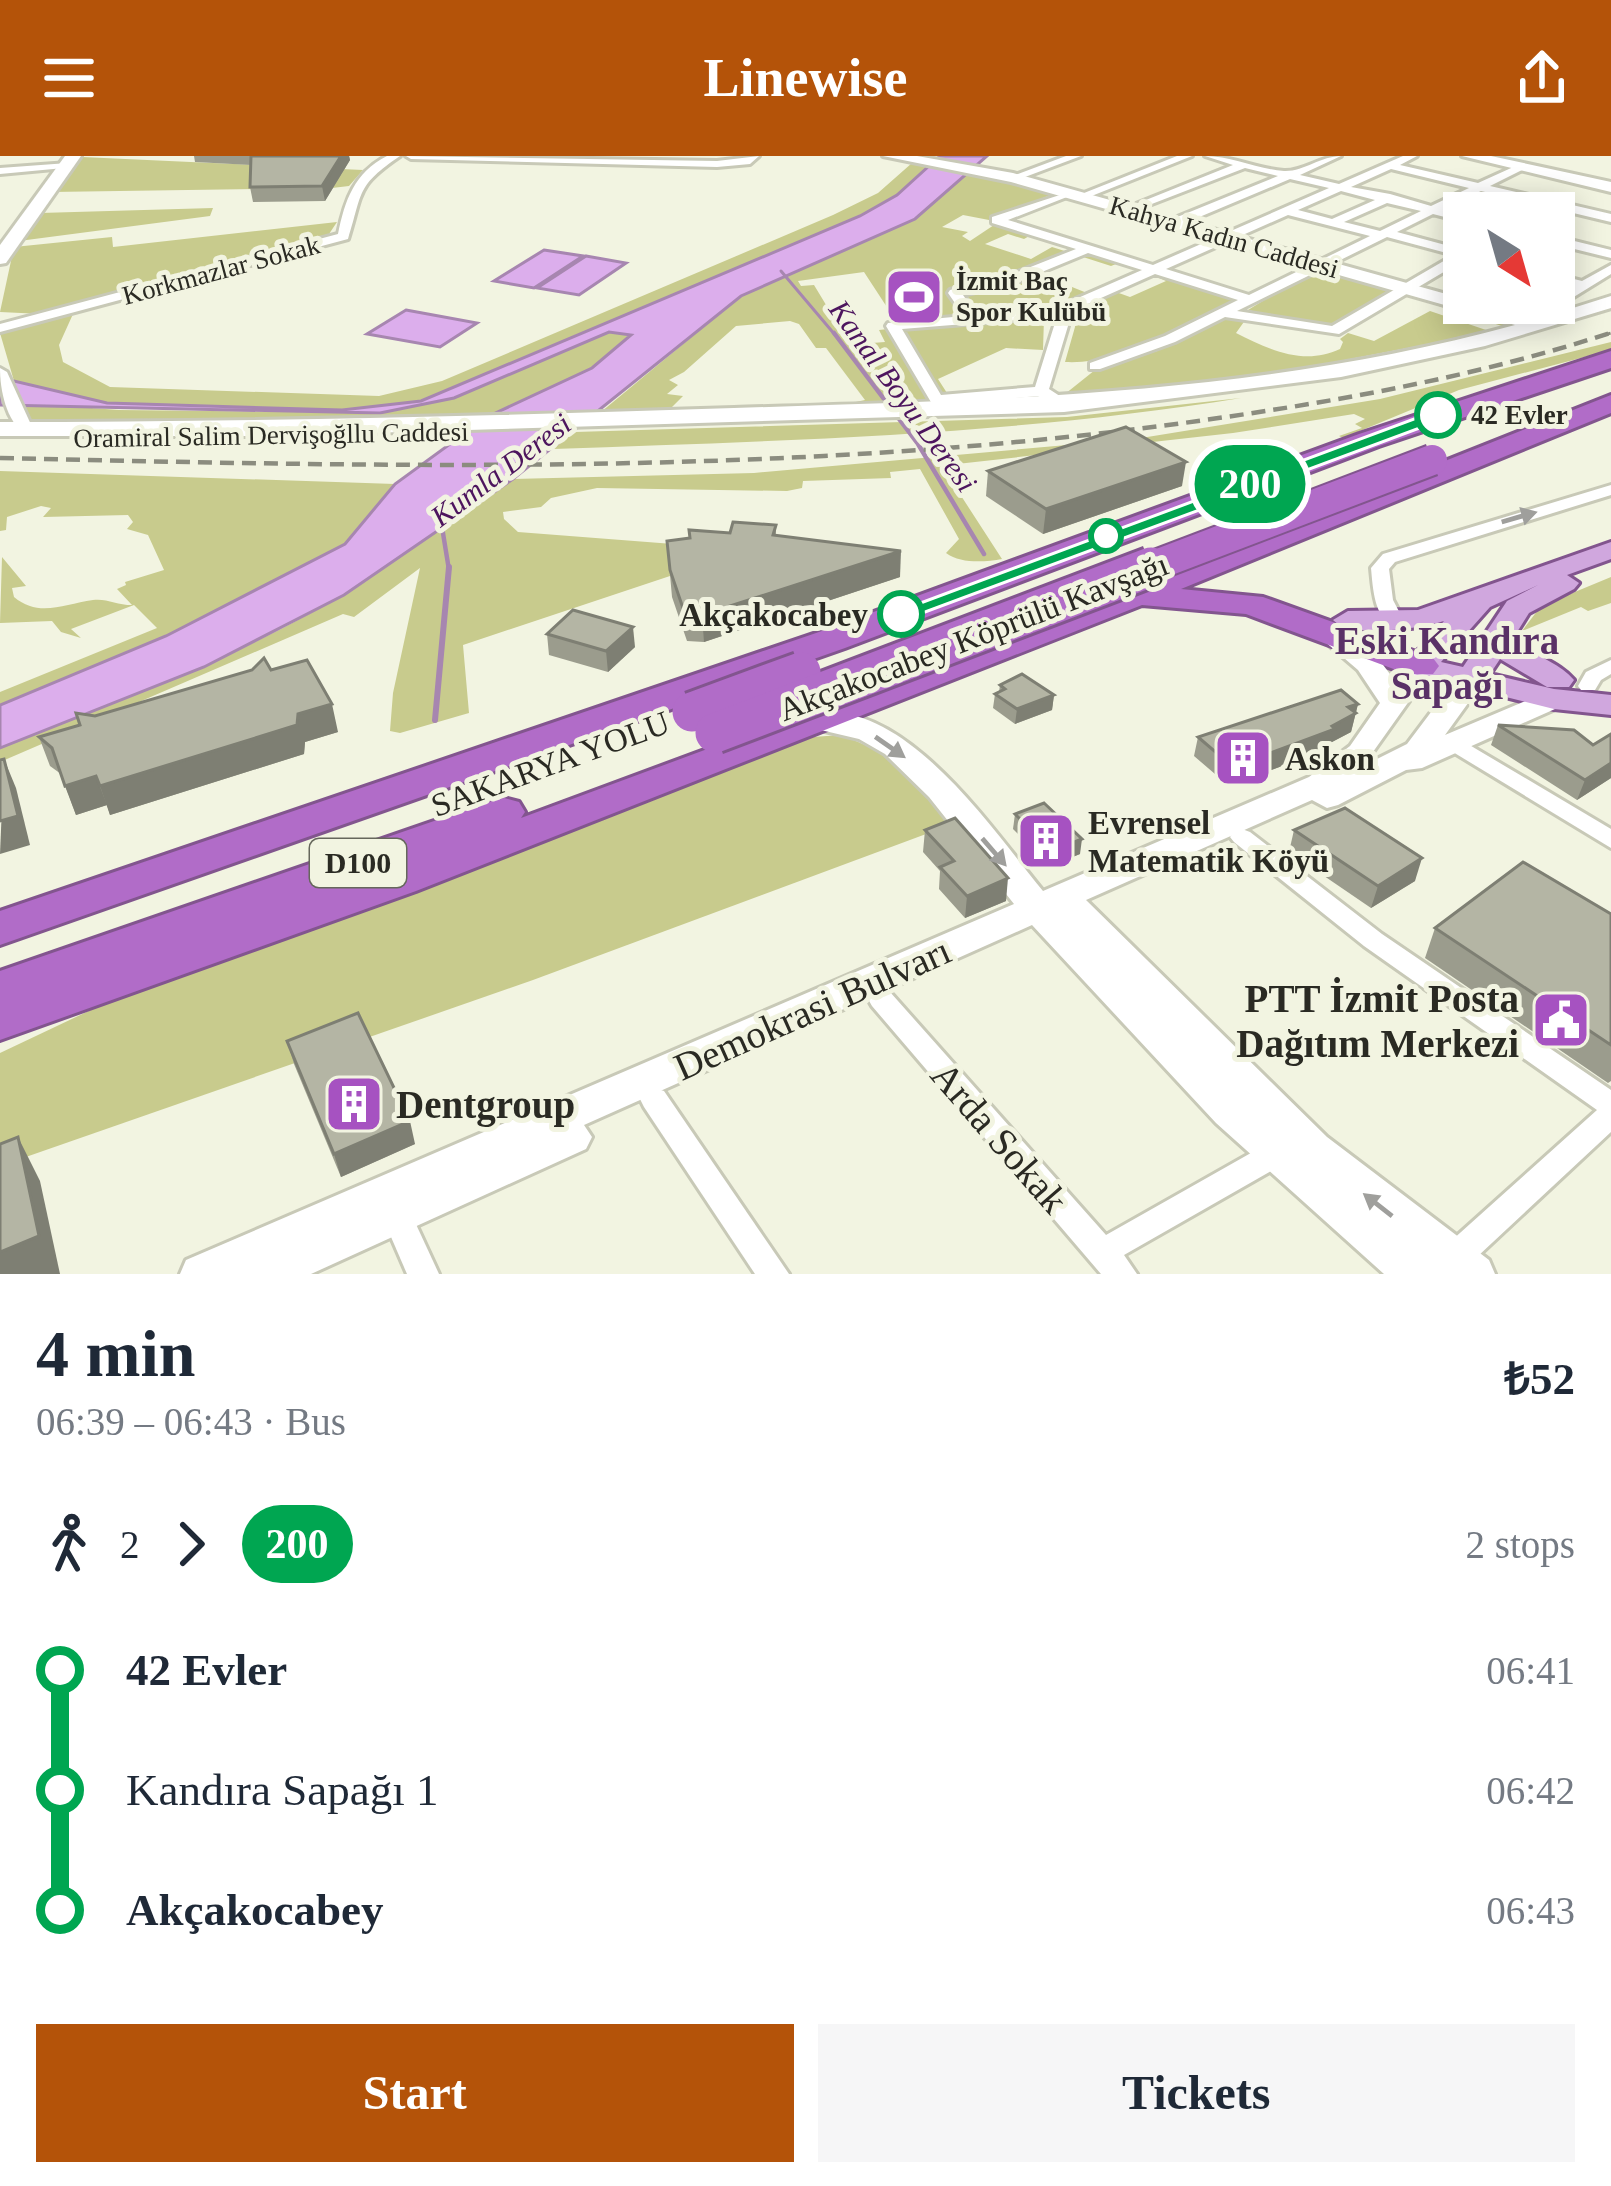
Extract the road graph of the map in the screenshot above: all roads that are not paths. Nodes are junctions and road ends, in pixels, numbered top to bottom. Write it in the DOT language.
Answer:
graph roads {
  1 [pos="395,156"];
  2 [pos="411,156"];
  3 [pos="517,156"];
  4 [pos="754,156"];
  5 [pos="891,156"];
  6 [pos="1076,156"];
  7 [pos="1187,156"];
  8 [pos="1210,156"];
  9 [pos="1265,156"];
  10 [pos="1336,156"];
  11 [pos="1412,156"];
  12 [pos="1470,156"];
  13 [pos="458,158"];
  14 [pos="69,160"];
  15 [pos="500,161"];
  16 [pos="1244,164"];
  17 [pos="1389,166"];
  18 [pos="1520,167"];
  19 [pos="0,171"];
  20 [pos="1289,175"];
  21 [pos="1005,176"];
  22 [pos="1434,176"];
  23 [pos="1418,184"];
  24 [pos="1479,187"];
  25 [pos="1611,187"];
  26 [pos="1339,188"];
  27 [pos="1402,191"];
  28 [pos="1074,195"];
  29 [pos="1386,199"];
  30 [pos="1127,210"];
  31 [pos="1433,210"];
  32 [pos="1287,211"];
  33 [pos="1443,213"];
  34 [pos="1611,218"];
  35 [pos="1174,223"];
  36 [pos="1333,223"];
  37 [pos="1382,234"];
  38 [pos="7,235"];
  39 [pos="1226,238"];
  40 [pos="1575,245"];
  41 [pos="1087,249"];
  42 [pos="1443,249"];
  43 [pos="1611,254"];
  44 [pos="0,259"];
  45 [pos="1319,263"];
  46 [pos="1443,266"];
  47 [pos="1611,269"];
  48 [pos="1155,270"];
  49 [pos="1575,283"];
  50 [pos="1585,285"];
  51 [pos="1404,288"];
  52 [pos="1247,299"];
  53 [pos="1611,302"];
  54 [pos="1058,312"];
  55 [pos="1611,312"];
  56 [pos="1224,313"];
  57 [pos="974,321"];
  58 [pos="1539,326"];
  59 [pos="0,328"];
  60 [pos="1611,358"];
  61 [pos="1095,366"];
  62 [pos="1611,368"];
  63 [pos="0,372"];
  64 [pos="1611,390"];
  65 [pos="1041,392"];
  66 [pos="1611,403"];
  67 [pos="1064,405"];
  68 [pos="936,410"];
  69 [pos="863,415"];
  70 [pos="660,419"];
  71 [pos="12,430"];
  72 [pos="1417,454"];
  73 [pos="1611,490"];
  74 [pos="1210,498"];
  75 [pos="1127,527"];
  76 [pos="1290,534"];
  77 [pos="1611,550"];
  78 [pos="1064,552"];
  79 [pos="1220,564"];
  80 [pos="1611,567"];
  81 [pos="970,587"];
  82 [pos="1290,596"];
  83 [pos="1479,601"];
  84 [pos="1123,602"];
  85 [pos="1340,627"];
  86 [pos="1044,633"];
  87 [pos="1444,654"];
  88 [pos="1589,688"];
  89 [pos="1396,704"];
  90 [pos="819,721"];
  91 [pos="704,722"];
  92 [pos="1443,741"];
  93 [pos="1394,767"];
  94 [pos="443,802"];
  95 [pos="494,815"];
  96 [pos="1242,837"];
  97 [pos="1611,840"];
  98 [pos="68,905"];
  99 [pos="1056,909"];
  100 [pos="0,928"];
  101 [pos="0,955"];
  102 [pos="0,990"];
  103 [pos="875,990"];
  104 [pos="0,1017"];
  105 [pos="649,1091"];
  106 [pos="1611,1109"];
  107 [pos="1275,1154"];
  108 [pos="393,1205"];
  109 [pos="1111,1263"];
  110 [pos="1447,1270"];
  111 [pos="202,1274"];
  112 [pos="264,1274"];
  113 [pos="423,1274"];
  114 [pos="772,1274"];
  1 -- 59 [label="street, Korkmazlar Sokak"];
  2 -- 13 [label="street"];
  3 -- 15 [label="street"];
  4 -- 15 [label="street"];
  5 -- 21 [label="main road, Kahya Kadın Caddesi"];
  6 -- 21 [label="street"];
  7 -- 28 [label="street"];
  8 -- 16 [label="street"];
  9 -- 16 [label="street"];
  10 -- 20 [label="street"];
  11 -- 17 [label="street"];
  12 -- 18 [label="main road"];
  13 -- 15 [label="street"];
  14 -- 19 [label="street"];
  14 -- 38 [label="main road"];
  16 -- 20 [label="street"];
  16 -- 30 [label="street"];
  17 -- 22 [label="street"];
  17 -- 26 [label="street"];
  18 -- 24 [label="street"];
  18 -- 25 [label="main road"];
  20 -- 26 [label="street"];
  20 -- 35 [label="street"];
  21 -- 28 [label="main road, Kahya Kadın Caddesi"];
  22 -- 23 [label="street"];
  22 -- 24 [label="street"];
  24 -- 31 [label="street"];
  24 -- 34 [label="street"];
  26 -- 29 [label="street"];
  26 -- 32 [label="street"];
  27 -- 29 [label="street"];
  28 -- 30 [label="main road, Kahya Kadın Caddesi"];
  28 -- 41 [label="street"];
  29 -- 31 [label="street"];
  29 -- 36 [label="street"];
  30 -- 35 [label="main road, Kahya Kadın Caddesi"];
  31 -- 33 [label="street"];
  31 -- 37 [label="street"];
  32 -- 36 [label="street"];
  32 -- 39 [label="street"];
  35 -- 39 [label="main road, Kahya Kadın Caddesi"];
  36 -- 37 [label="street"];
  37 -- 42 [label="street"];
  37 -- 45 [label="street"];
  38 -- 44 [label="main road"];
  39 -- 45 [label="main road, Kahya Kadın Caddesi"];
  39 -- 48 [label="street"];
  40 -- 43 [label="street"];
  41 -- 48 [label="street"];
  41 -- 57 [label="street"];
  45 -- 51 [label="main road, Kahya Kadın Caddesi"];
  45 -- 52 [label="street"];
  46 -- 51 [label="street"];
  47 -- 50 [label="street"];
  48 -- 52 [label="street"];
  48 -- 54 [label="street"];
  49 -- 50 [label="street"];
  50 -- 58 [label="street"];
  51 -- 56 [label="street"];
  51 -- 58 [label="main road, Kahya Kadın Caddesi"];
  52 -- 56 [label="street"];
  53 -- 58 [label="main road, Oramiral Salim Dervişoğllu Caddesi"];
  54 -- 57 [label="street"];
  54 -- 65 [label="street"];
  55 -- 58 [label="main road, Oramiral Salim Dervişoğllu Caddesi"];
  56 -- 61 [label="street"];
  57 -- 68 [label="street"];
  58 -- 67 [label="main road, Oramiral Salim Dervişoğllu Caddesi"];
  58 -- 68 [label="main road, Oramiral Salim Dervişoğllu Caddesi"];
  60 -- 74 [label="highway"];
  62 -- 72 [label="highway, D100"];
  63 -- 71 [label="street"];
  64 -- 72 [label="highway, D100"];
  65 -- 67 [label="street"];
  65 -- 68 [label="street"];
  66 -- 76 [label="highway"];
  67 -- 68 [label="main road, Oramiral Salim Dervişoğllu Caddesi"];
  68 -- 69 [label="main road, Oramiral Salim Dervişoğllu Caddesi"];
  69 -- 70 [label="main road, Oramiral Salim Dervişoğllu Caddesi"];
  69 -- 70 [label="main road, Oramiral Salim Dervişoğllu Caddesi"];
  70 -- 71 [label="main road, Oramiral Salim Dervişoğllu Caddesi"];
  72 -- 91 [label="highway, Akçakocabey Köprülü Kavşağı / D100, bridge"];
  87 -- 73 [label="street, one-way"];
  74 -- 75 [label="highway"];
  74 -- 76 [label="highway"];
  75 -- 78 [label="highway"];
  75 -- 79 [label="highway"];
  76 -- 79 [label="highway"];
  76 -- 82 [label="highway"];
  77 -- 83 [label="main road"];
  78 -- 81 [label="highway"];
  78 -- 84 [label="highway"];
  79 -- 82 [label="highway"];
  79 -- 84 [label="highway"];
  80 -- 87 [label="main road"];
  81 -- 86 [label="highway"];
  81 -- 98 [label="highway"];
  82 -- 85 [label="highway"];
  83 -- 87 [label="main road"];
  83 -- 87 [label="main road"];
  84 -- 85 [label="highway"];
  84 -- 86 [label="highway"];
  85 -- 87 [label="highway"];
  85 -- 87 [label="main road"];
  85 -- 89 [label="main road"];
  86 -- 90 [label="highway"];
  87 -- 88 [label="main road"];
  87 -- 88 [label="main road"];
  87 -- 89 [label="main road, Demokrasi Bulvarı"];
  87 -- 92 [label="main road"];
  87 -- 93 [label="main road"];
  88 -- 92 [label="main road"];
  89 -- 99 [label="main road, Demokrasi Bulvarı"];
  90 -- 99 [label="main road, one-way"];
  90 -- 104 [label="highway"];
  91 -- 94 [label="highway, SAKARYA YOLU / D100"];
  91 -- 95 [label="highway, D100"];
  92 -- 93 [label="main road, Demokrasi Bulvarı"];
  92 -- 97 [label="street"];
  93 -- 96 [label="main road, Demokrasi Bulvarı"];
  94 -- 98 [label="highway"];
  94 -- 101 [label="highway, SAKARYA YOLU / D100"];
  95 -- 102 [label="highway, D100"];
  95 -- 104 [label="highway"];
  96 -- 99 [label="main road, Demokrasi Bulvarı"];
  96 -- 106 [label="street"];
  98 -- 100 [label="highway"];
  99 -- 103 [label="main road, Demokrasi Bulvarı"];
  99 -- 107 [label="main road"];
  110 -- 99 [label="main road, one-way"];
  103 -- 105 [label="main road, Demokrasi Bulvarı"];
  103 -- 109 [label="street, Arda Sokak"];
  105 -- 108 [label="main road, Demokrasi Bulvarı"];
  105 -- 114 [label="street"];
  106 -- 110 [label="street"];
  107 -- 109 [label="street"];
  107 -- 110 [label="main road"];
  108 -- 111 [label="main road, Demokrasi Bulvarı"];
  108 -- 112 [label="main road, Demokrasi Bulvarı"];
  108 -- 113 [label="street"];
}
